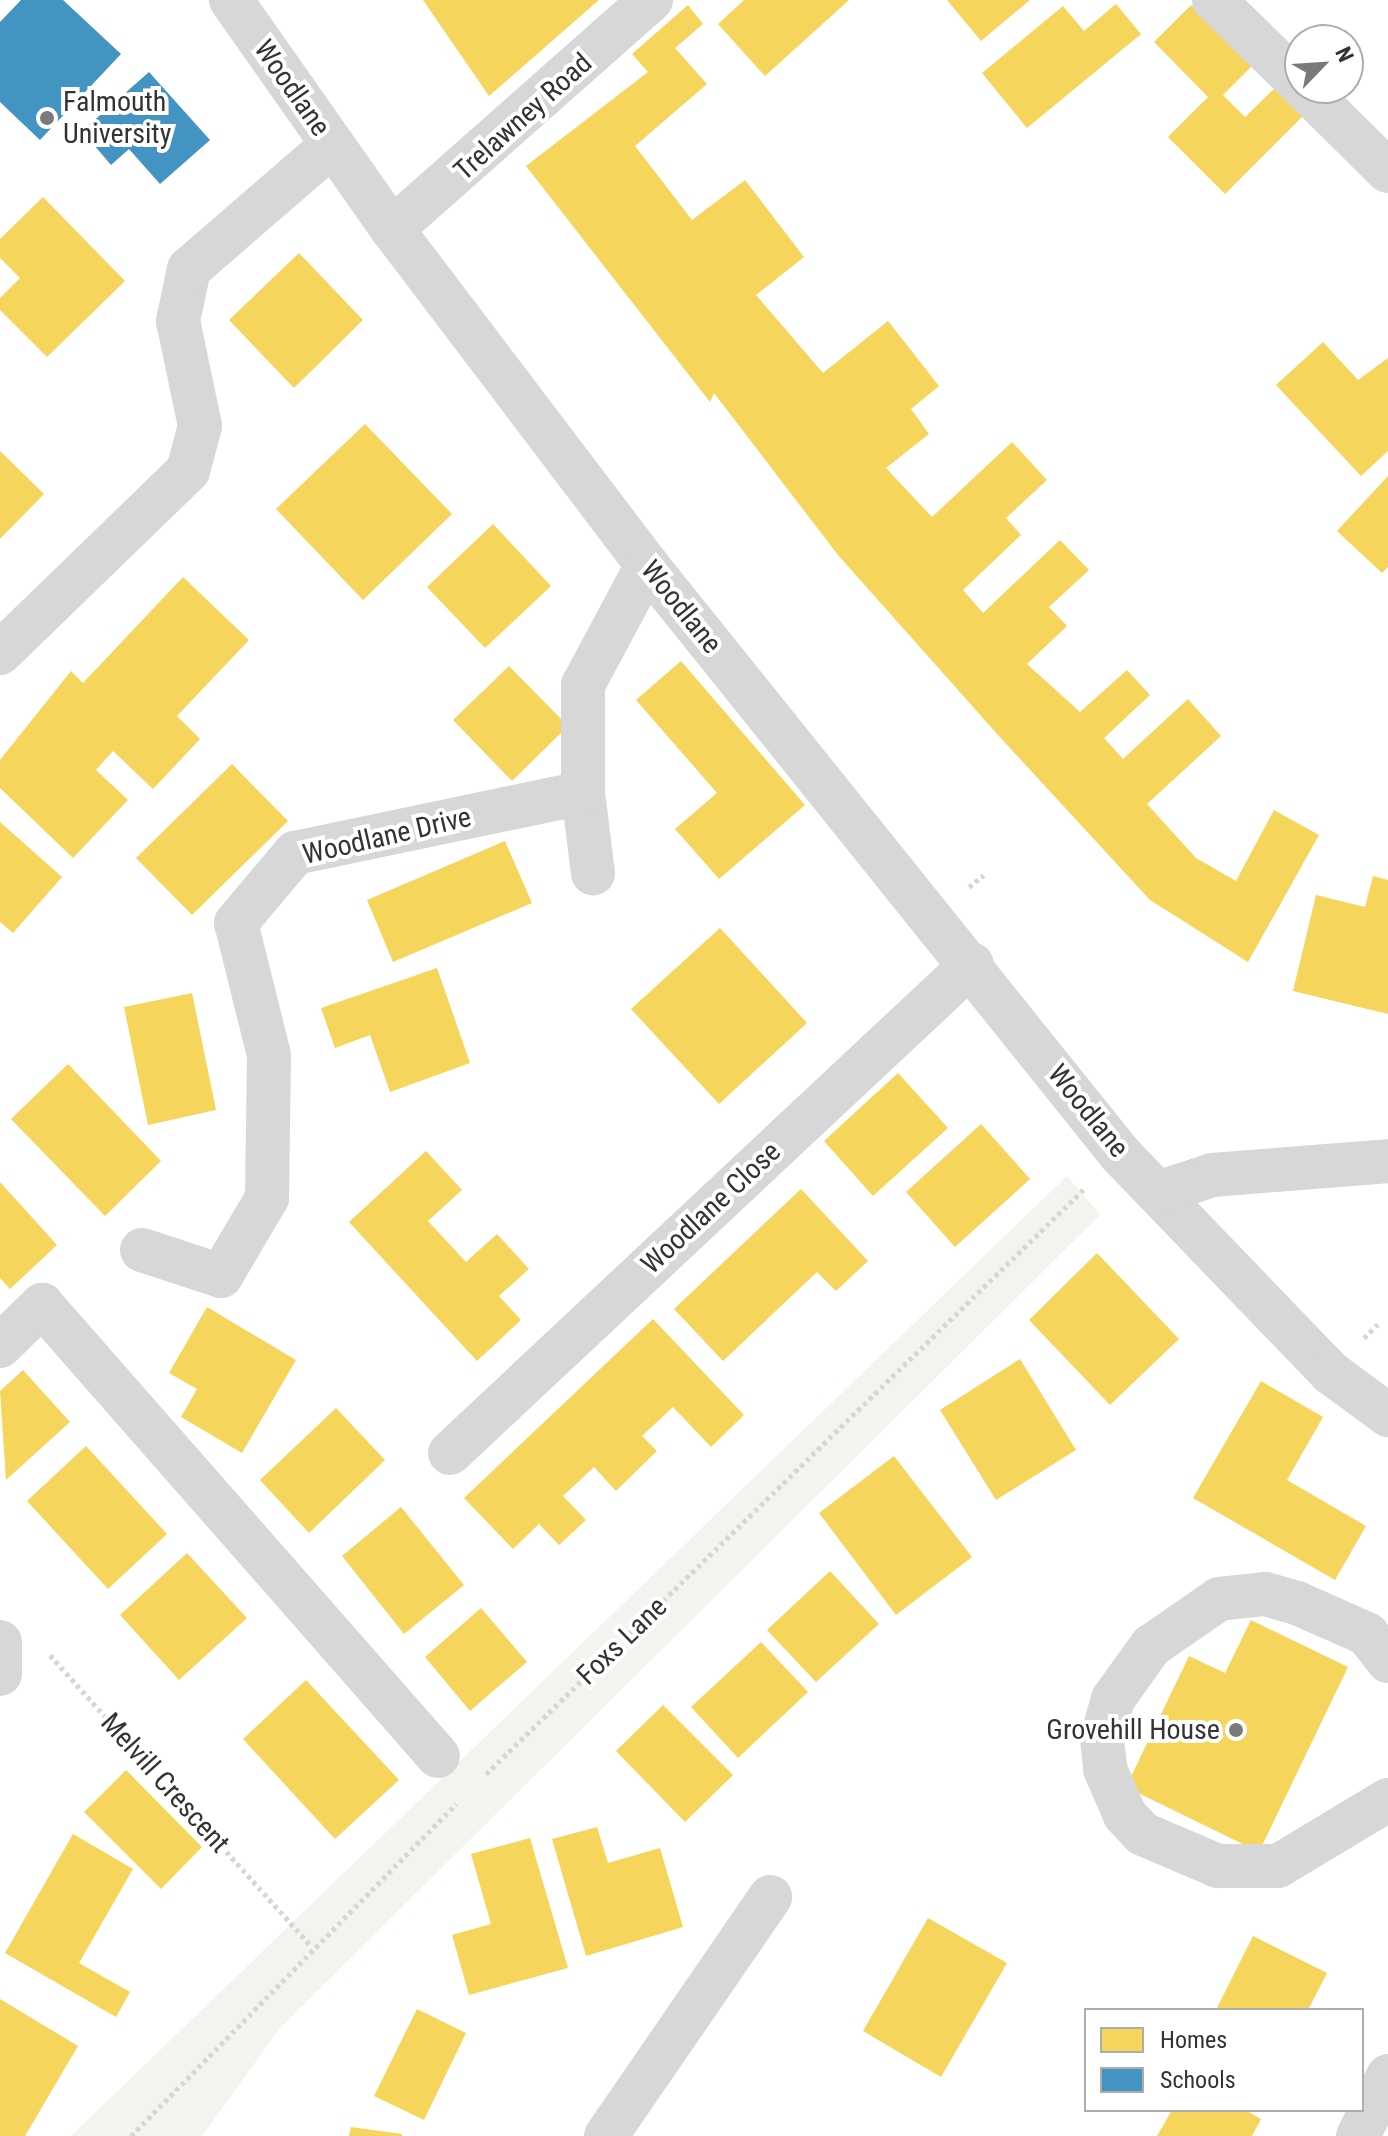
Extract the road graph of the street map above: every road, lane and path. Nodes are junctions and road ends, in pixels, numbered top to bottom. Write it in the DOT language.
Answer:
graph roads {
  1 [pos="231,0"];
  2 [pos="651,0"];
  3 [pos="1214,0"];
  4 [pos="1284,68"];
  5 [pos="1320,104"];
  6 [pos="332,145"];
  7 [pos="1388,171"];
  8 [pos="392,229"];
  9 [pos="647,565"];
  10 [pos="0,653"];
  11 [pos="583,793"];
  12 [pos="593,873"];
  13 [pos="972,964"];
  14 [pos="1120,1154"];
  15 [pos="1388,1161"];
  16 [pos="1158,1193"];
  17 [pos="142,1250"];
  18 [pos="0,1346"];
  19 [pos="1388,1415"];
  20 [pos="450,1453"];
  21 [pos="2,1656"];
  22 [pos="1388,1661"];
  23 [pos="438,1756"];
  24 [pos="483,1777"];
  25 [pos="461,1799"];
  26 [pos="1388,1800"];
  27 [pos="770,1897"];
  28 [pos="311,1946"];
  29 [pos="1388,2076"];
  30 [pos="131,2136"];
  31 [pos="606,2136"];
  32 [pos="1358,2136"];
  1 -- 6 [label="street, Woodlane"];
  2 -- 8 [label="street, Trelawney Road"];
  3 -- 4 [label="street"];
  5 -- 7 [label="street"];
  6 -- 8 [label="street, Woodlane"];
  6 -- 10 [label="street"];
  8 -- 9 [label="street, Woodlane"];
  9 -- 11 [label="street"];
  9 -- 13 [label="street, Woodlane"];
  11 -- 12 [label="street"];
  11 -- 17 [label="street, Woodlane Drive"];
  13 -- 14 [label="street, Woodlane"];
  13 -- 20 [label="street, Woodlane Close"];
  14 -- 16 [label="street, Woodlane"];
  14 -- 24 [label="path, Foxs Lane"];
  15 -- 16 [label="street"];
  16 -- 19 [label="street, Woodlane"];
  18 -- 23 [label="street"];
  21 -- 28 [label="path, Melvill Crescent"];
  22 -- 26 [label="street"];
  25 -- 28 [label="path"];
  27 -- 31 [label="street"];
  28 -- 30 [label="path"];
  29 -- 32 [label="street"];
}
